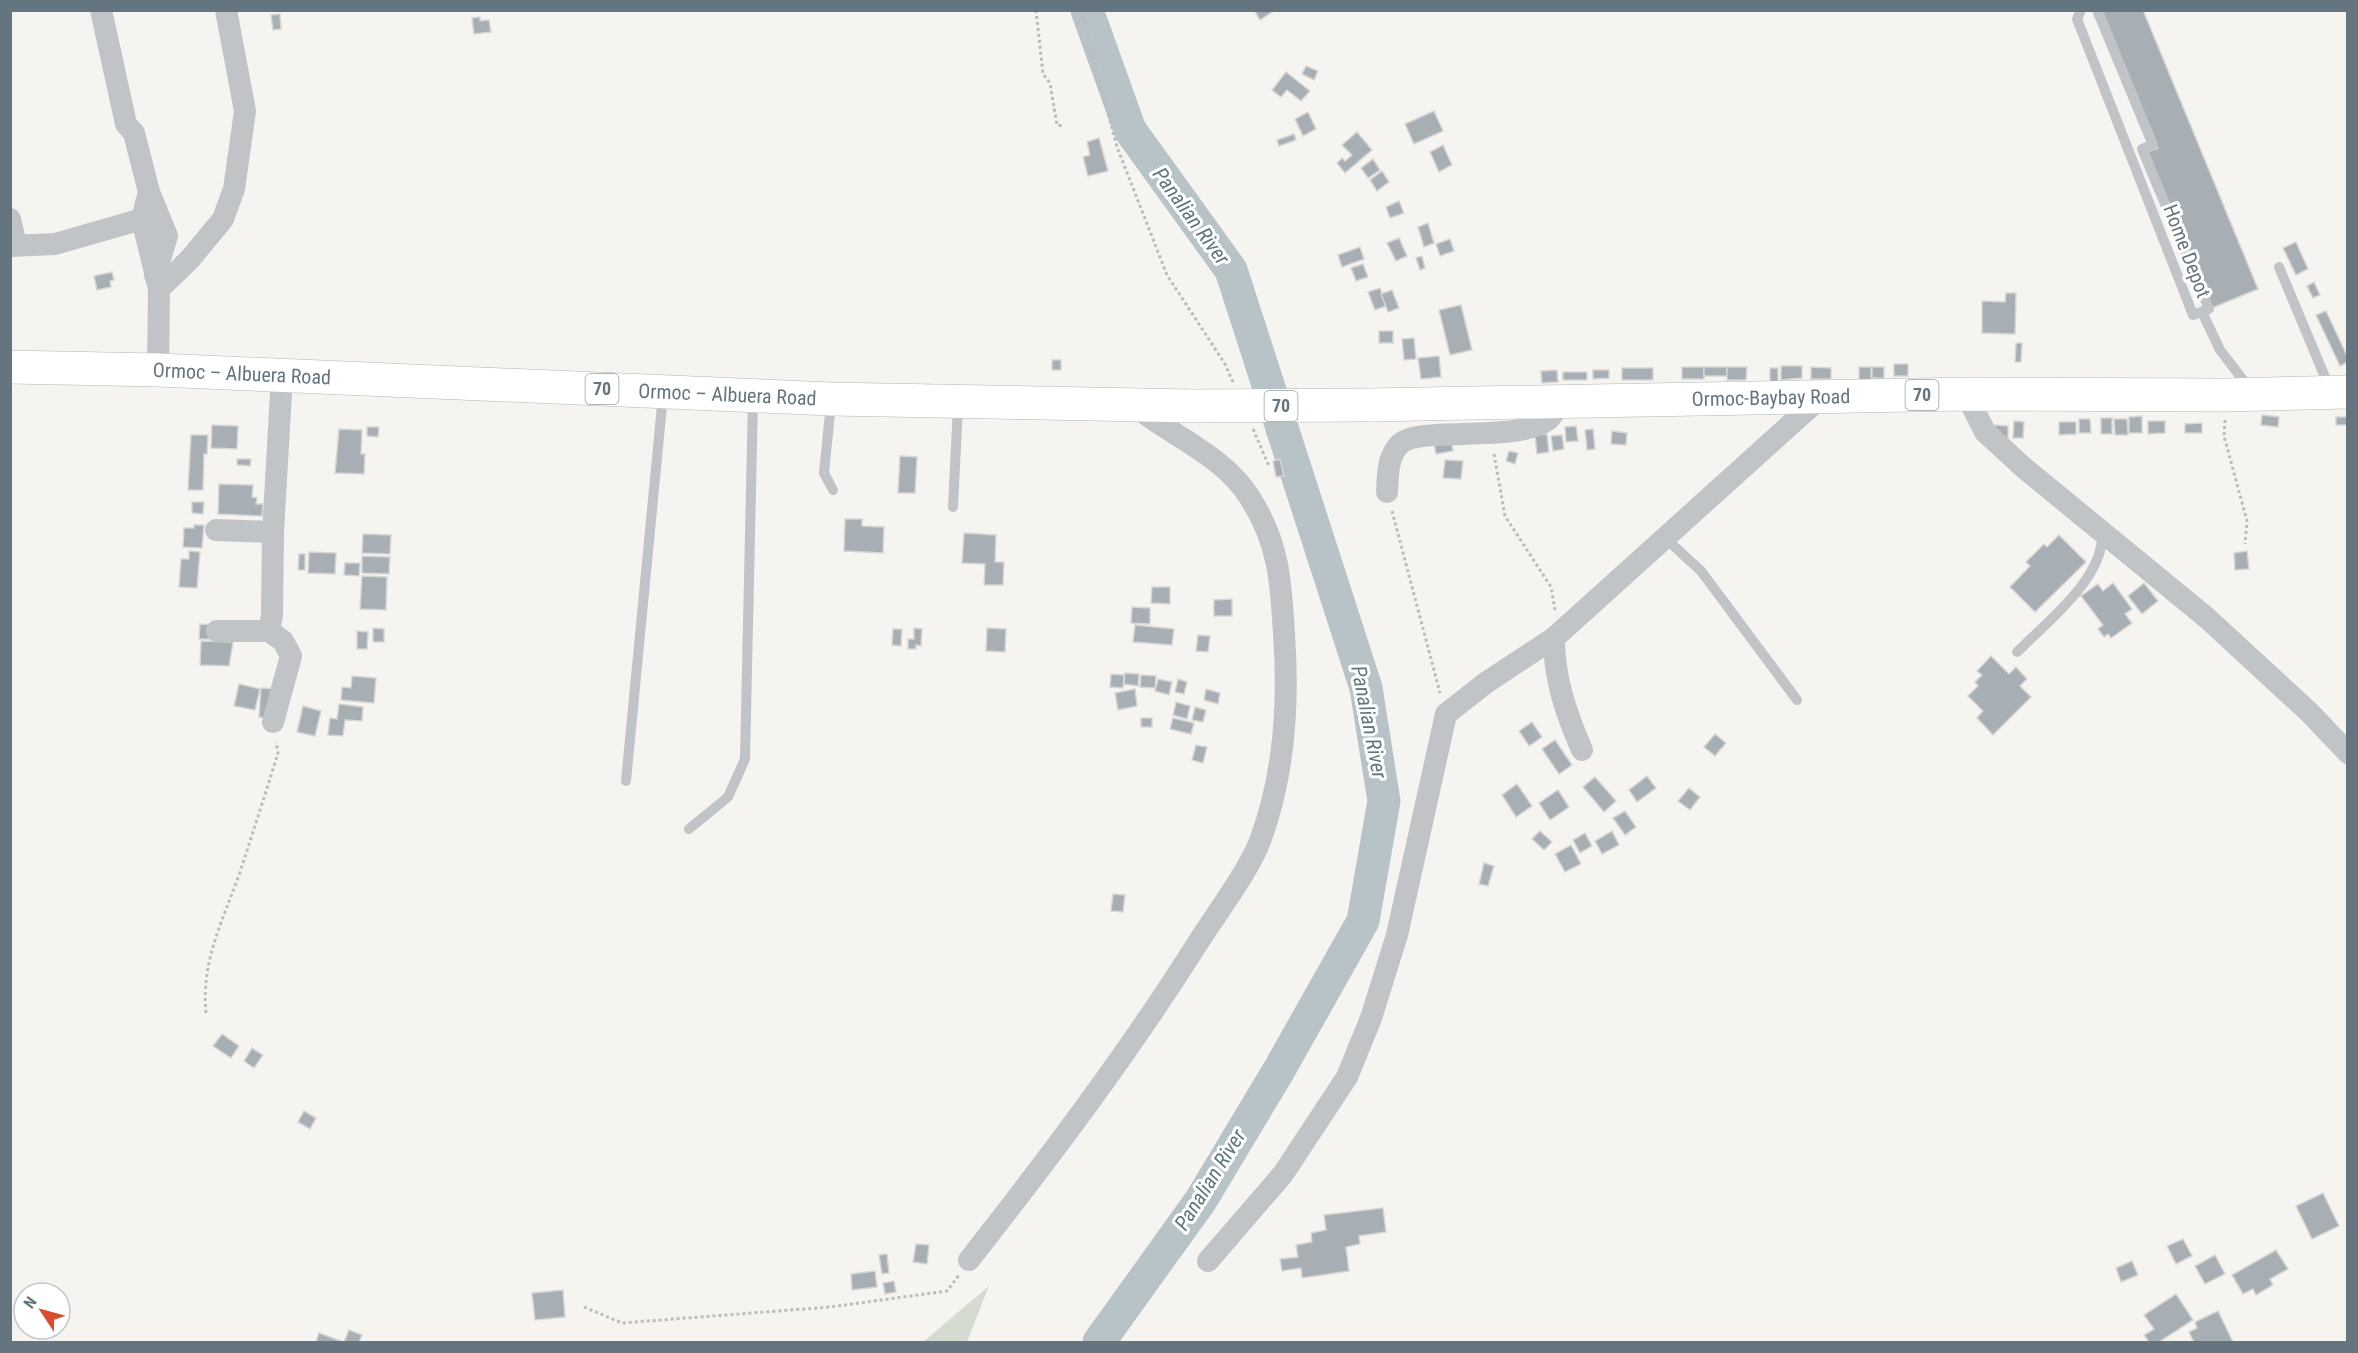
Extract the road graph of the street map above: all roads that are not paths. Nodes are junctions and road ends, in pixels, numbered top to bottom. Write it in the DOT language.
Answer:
graph roads {
  1 [pos="101,10"];
  2 [pos="115,10"];
  3 [pos="226,10"];
  4 [pos="2081,10"];
  5 [pos="2097,10"];
  6 [pos="134,133"];
  7 [pos="148,192"];
  8 [pos="10,219"];
  9 [pos="142,219"];
  10 [pos="13,246"];
  11 [pos="2279,267"];
  12 [pos="157,282"];
  13 [pos="2202,312"];
  14 [pos="10,367"];
  15 [pos="158,370"];
  16 [pos="282,376"];
  17 [pos="663,392"];
  18 [pos="2339,392"];
  19 [pos="1966,394"];
  20 [pos="2240,394"];
  21 [pos="753,396"];
  22 [pos="1820,398"];
  23 [pos="831,399"];
  24 [pos="959,400"];
  25 [pos="1130,403"];
  26 [pos="1559,403"];
  27 [pos="1193,406"];
  28 [pos="833,490"];
  29 [pos="1387,492"];
  30 [pos="953,507"];
  31 [pos="2102,529"];
  32 [pos="216,530"];
  33 [pos="273,532"];
  34 [pos="1664,537"];
  35 [pos="217,631"];
  36 [pos="269,631"];
  37 [pos="1554,638"];
  38 [pos="2017,652"];
  39 [pos="1797,700"];
  40 [pos="273,722"];
  41 [pos="1582,750"];
  42 [pos="2348,753"];
  43 [pos="626,781"];
  44 [pos="689,829"];
  45 [pos="969,1260"];
  46 [pos="1208,1261"];
  1 -- 6 [label="street"];
  2 -- 6 [label="street"];
  3 -- 12 [label="street"];
  4 -- 13 [label="lane, Home Depot"];
  5 -- 13 [label="lane, Home Depot"];
  6 -- 7 [label="street"];
  7 -- 9 [label="street"];
  7 -- 12 [label="street"];
  8 -- 10 [label="street"];
  9 -- 10 [label="street"];
  9 -- 12 [label="street"];
  11 -- 18 [label="lane"];
  12 -- 15 [label="street"];
  13 -- 20 [label="lane"];
  14 -- 15 [label="highway, Ormoc – Albuera Road / 70"];
  15 -- 16 [label="highway, Ormoc – Albuera Road / 70"];
  16 -- 17 [label="highway, Ormoc – Albuera Road / 70"];
  16 -- 33 [label="street"];
  17 -- 21 [label="highway, Ormoc – Albuera Road / 70"];
  17 -- 43 [label="lane"];
  18 -- 20 [label="highway, Ormoc-Baybay Road / 70"];
  19 -- 20 [label="highway, Ormoc-Baybay Road / 70"];
  19 -- 22 [label="highway, Ormoc-Baybay Road / 70"];
  19 -- 31 [label="street"];
  21 -- 23 [label="highway, Ormoc – Albuera Road / 70"];
  21 -- 44 [label="lane"];
  22 -- 26 [label="highway, Ormoc-Baybay Road / 70"];
  22 -- 34 [label="street"];
  23 -- 24 [label="highway, Ormoc – Albuera Road / 70"];
  23 -- 28 [label="lane"];
  24 -- 25 [label="highway, Ormoc – Albuera Road / 70"];
  24 -- 30 [label="lane"];
  25 -- 27 [label="highway, Ormoc – Albuera Road / 70"];
  25 -- 45 [label="street"];
  26 -- 27 [label="highway, Ormoc-Baybay Road / 70, bridge"];
  26 -- 29 [label="street"];
  31 -- 38 [label="lane"];
  31 -- 42 [label="street"];
  32 -- 33 [label="street"];
  33 -- 36 [label="street"];
  34 -- 37 [label="street"];
  34 -- 39 [label="lane"];
  35 -- 36 [label="street"];
  36 -- 40 [label="street"];
  37 -- 41 [label="street"];
  37 -- 46 [label="street"];
}
